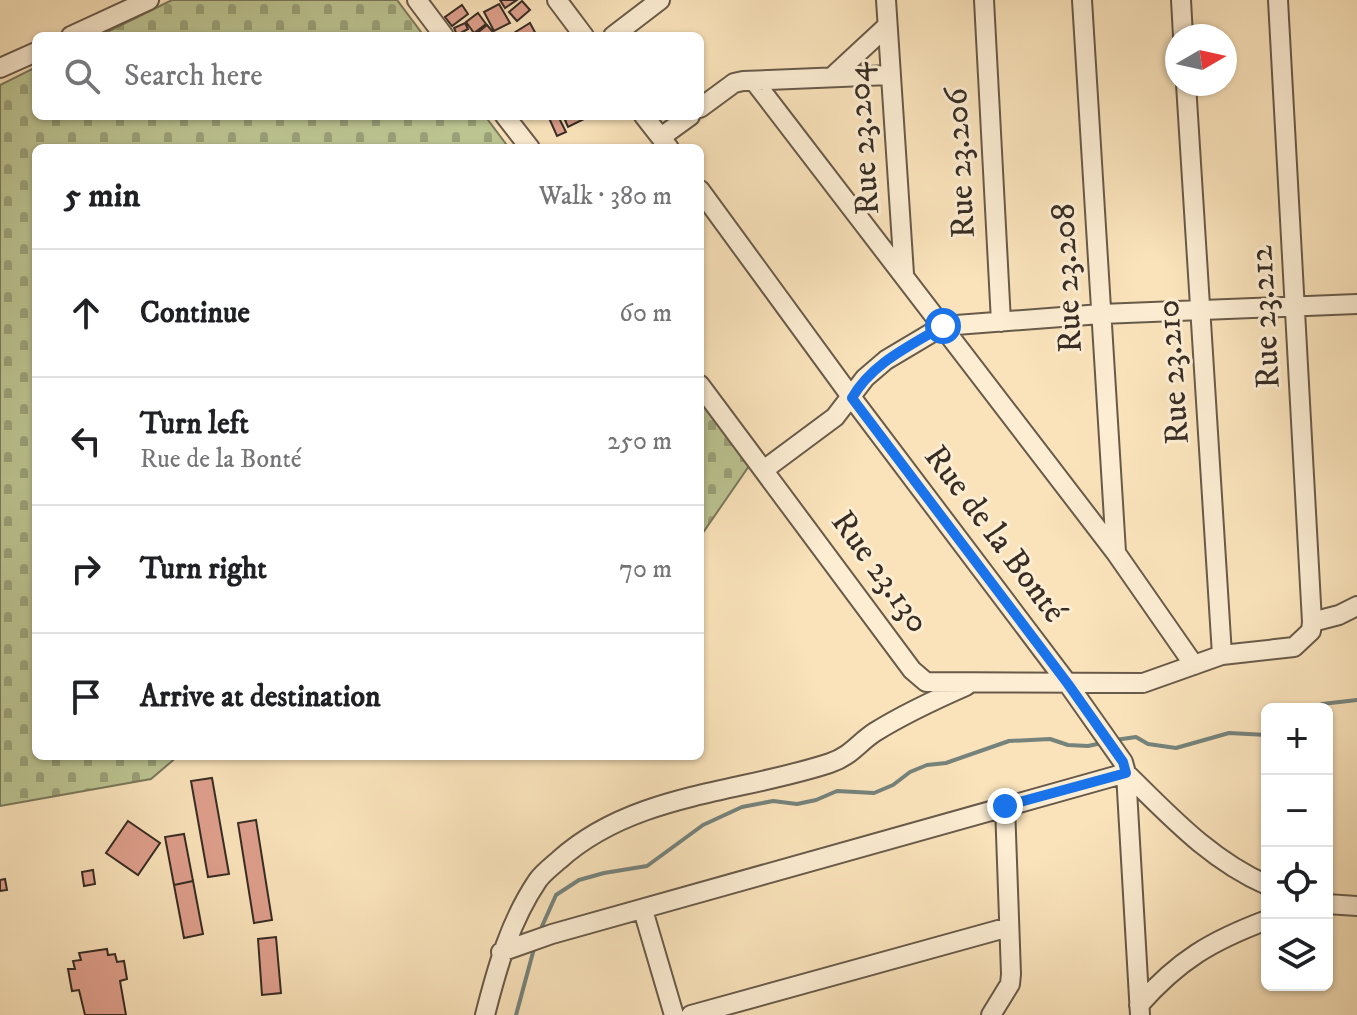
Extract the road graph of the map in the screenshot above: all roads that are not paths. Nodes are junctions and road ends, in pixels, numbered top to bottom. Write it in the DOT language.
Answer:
graph roads {
  1 [pos="149,0"];
  2 [pos="417,0"];
  3 [pos="557,0"];
  4 [pos="660,0"];
  5 [pos="886,0"];
  6 [pos="984,0"];
  7 [pos="1082,0"];
  8 [pos="1181,0"];
  9 [pos="1278,0"];
  10 [pos="1182,24"];
  11 [pos="887,26"];
  12 [pos="80,32"];
  13 [pos="441,32"];
  14 [pos="581,32"];
  15 [pos="618,32"];
  16 [pos="32,54"];
  17 [pos="0,68"];
  18 [pos="890,75"];
  19 [pos="832,77"];
  20 [pos="754,81"];
  21 [pos="1187,96"];
  22 [pos="704,105"];
  23 [pos="508,120"];
  24 [pos="647,120"];
  25 [pos="686,120"];
  26 [pos="665,143"];
  27 [pos="527,144"];
  28 [pos="704,195"];
  29 [pos="904,274"];
  30 [pos="1357,304"];
  31 [pos="1297,308"];
  32 [pos="1201,312"];
  33 [pos="1101,314"];
  34 [pos="1001,322"];
  35 [pos="943,326"];
  36 [pos="704,390"];
  37 [pos="852,398"];
  38 [pos="765,469"];
  39 [pos="1116,553"];
  40 [pos="1357,606"];
  41 [pos="1312,626"];
  42 [pos="1222,655"];
  43 [pos="1194,665"];
  44 [pos="973,684"];
  45 [pos="1068,684"];
  46 [pos="1124,768"];
  47 [pos="1005,806"];
  48 [pos="1261,882"];
  49 [pos="1333,904"];
  50 [pos="1357,906"];
  51 [pos="643,910"];
  52 [pos="1261,923"];
  53 [pos="1009,927"];
  54 [pos="507,949"];
  55 [pos="1140,1010"];
  56 [pos="485,1015"];
  57 [pos="674,1015"];
  58 [pos="691,1015"];
  59 [pos="991,1015"];
  1 -- 12 [label="street"];
  2 -- 13 [label="street"];
  3 -- 14 [label="street"];
  4 -- 15 [label="street"];
  5 -- 11 [label="street, Rue 23.204"];
  6 -- 34 [label="street, Rue 23.206"];
  7 -- 33 [label="street, Rue 23.208"];
  8 -- 10 [label="street"];
  9 -- 31 [label="street, Rue 23.212"];
  11 -- 18 [label="street, Rue 23.204"];
  11 -- 19 [label="street"];
  16 -- 17 [label="street"];
  18 -- 19 [label="street"];
  18 -- 29 [label="street, Rue 23.204"];
  19 -- 20 [label="street"];
  20 -- 22 [label="street"];
  20 -- 29 [label="street"];
  21 -- 32 [label="street, Rue 23.210"];
  23 -- 27 [label="street"];
  24 -- 26 [label="street"];
  25 -- 26 [label="street"];
  28 -- 37 [label="street, Rue de la Bonté"];
  29 -- 35 [label="street"];
  30 -- 31 [label="street"];
  31 -- 32 [label="street"];
  31 -- 41 [label="street, Rue 23.212"];
  32 -- 33 [label="street"];
  32 -- 42 [label="street, Rue 23.210"];
  33 -- 34 [label="street"];
  33 -- 39 [label="street, Rue 23.208"];
  34 -- 35 [label="street"];
  35 -- 37 [label="street"];
  35 -- 39 [label="street"];
  36 -- 38 [label="street, Rue 23.130"];
  37 -- 38 [label="street"];
  37 -- 45 [label="street, Rue de la Bonté"];
  38 -- 44 [label="street, Rue 23.130"];
  39 -- 43 [label="street"];
  40 -- 41 [label="street, Rue 23.130"];
  41 -- 42 [label="street, Rue 23.130"];
  42 -- 43 [label="street, Rue 23.130"];
  43 -- 45 [label="street, Rue 23.130"];
  44 -- 45 [label="street, Rue 23.130"];
  44 -- 54 [label="street"];
  45 -- 46 [label="street, Rue de la Bonté"];
  46 -- 47 [label="street"];
  46 -- 48 [label="street, Rue de la Bonté"];
  46 -- 55 [label="street"];
  47 -- 51 [label="street"];
  47 -- 53 [label="street"];
  49 -- 50 [label="street"];
  51 -- 54 [label="street"];
  51 -- 57 [label="street"];
  52 -- 55 [label="street"];
  53 -- 58 [label="street"];
  53 -- 59 [label="street"];
  54 -- 56 [label="street"];
}
